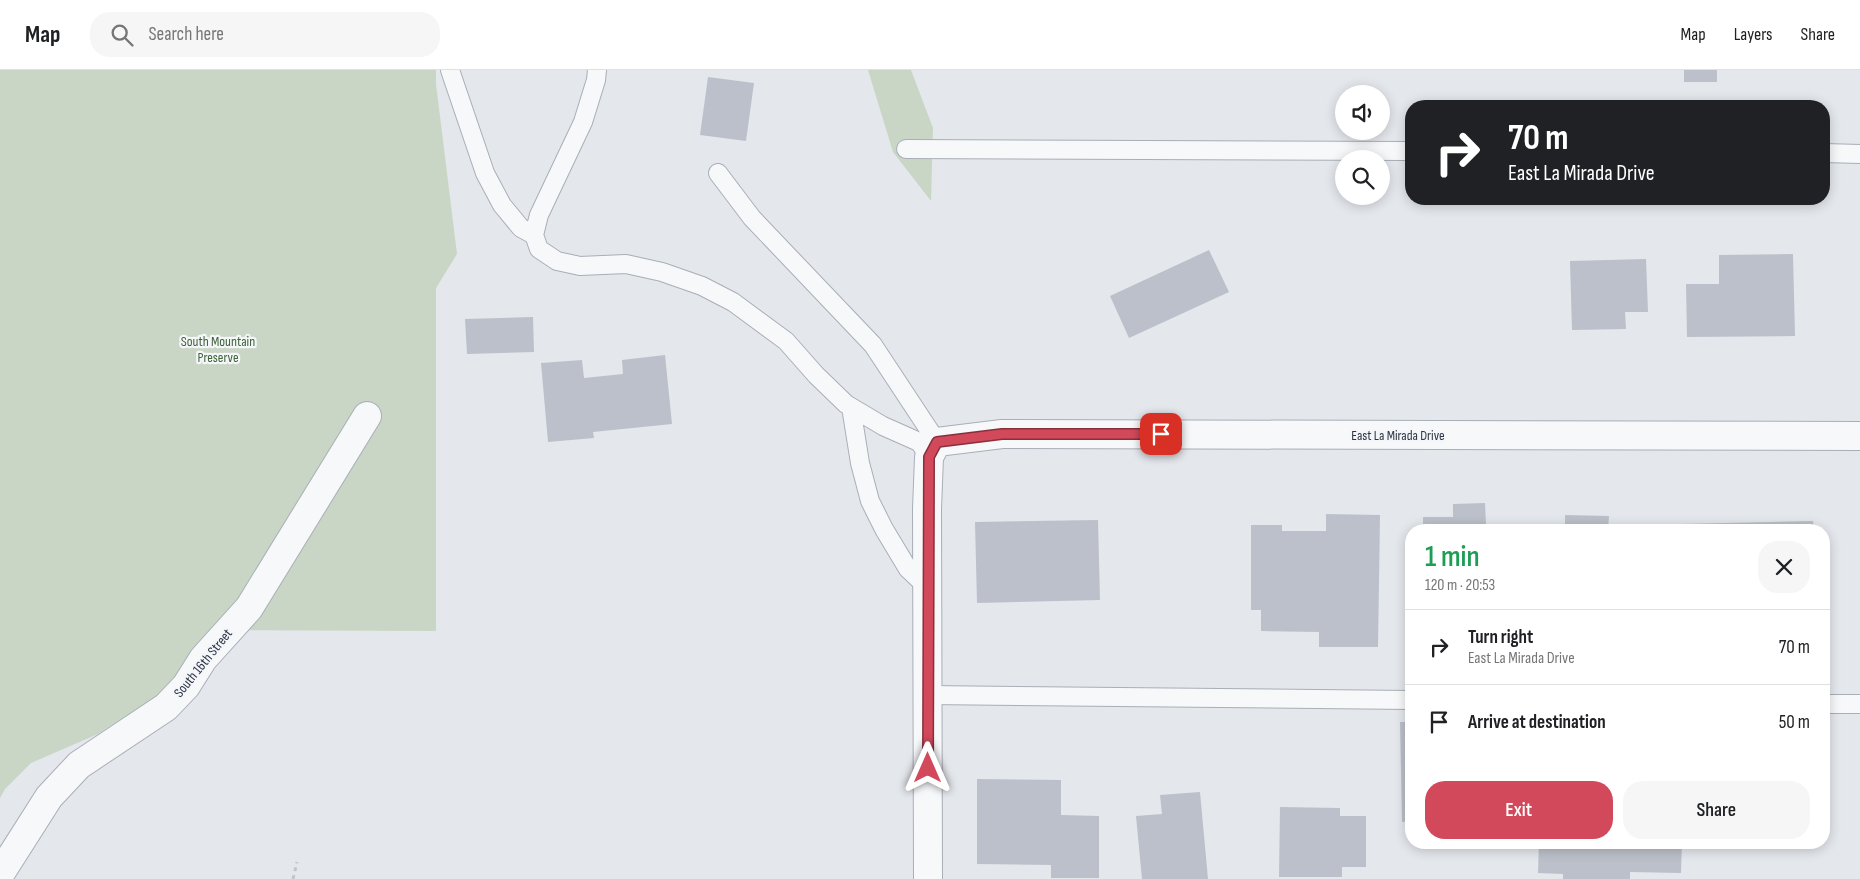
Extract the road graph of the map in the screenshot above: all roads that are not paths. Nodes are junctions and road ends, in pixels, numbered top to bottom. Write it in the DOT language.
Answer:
graph roads {
  1 [pos="450,70"];
  2 [pos="597,70"];
  3 [pos="906,149"];
  4 [pos="1405,151"];
  5 [pos="1830,153"];
  6 [pos="1860,154"];
  7 [pos="718,173"];
  8 [pos="534,235"];
  9 [pos="850,407"];
  10 [pos="367,416"];
  11 [pos="1860,436"];
  12 [pos="933,449"];
  13 [pos="928,587"];
  14 [pos="928,695"];
  15 [pos="1405,700"];
  16 [pos="1830,704"];
  17 [pos="1860,704"];
  18 [pos="0,874"];
  19 [pos="928,879"];
  1 -- 8 [label="lane"];
  2 -- 8 [label="lane"];
  3 -- 4 [label="lane"];
  5 -- 6 [label="lane"];
  7 -- 12 [label="lane"];
  8 -- 9 [label="lane"];
  9 -- 12 [label="lane"];
  9 -- 13 [label="lane"];
  10 -- 18 [label="street, South 16th Street"];
  11 -- 12 [label="street, East La Mirada Drive"];
  12 -- 13 [label="street"];
  13 -- 14 [label="street"];
  14 -- 15 [label="lane"];
  14 -- 19 [label="street"];
  16 -- 17 [label="lane"];
}
